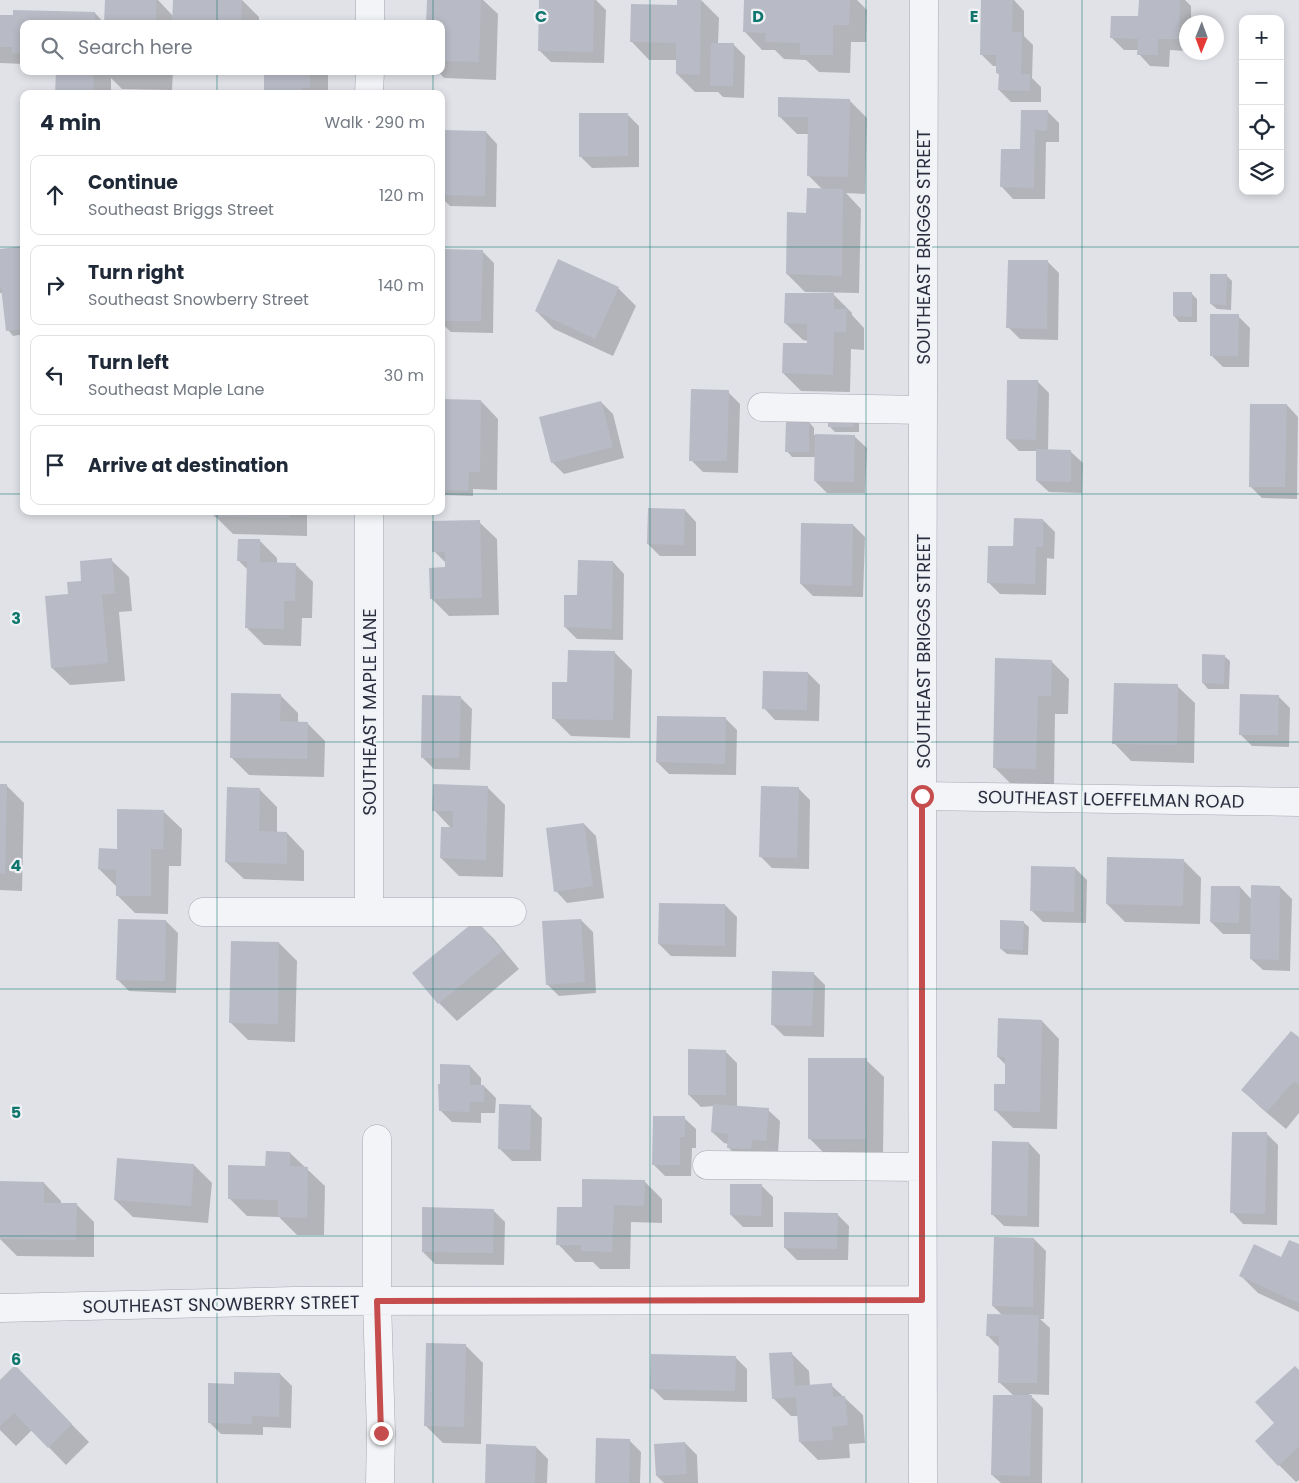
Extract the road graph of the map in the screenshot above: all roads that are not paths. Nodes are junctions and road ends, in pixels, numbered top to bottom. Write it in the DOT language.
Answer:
graph roads {
  1 [pos="370,0"];
  2 [pos="924,0"];
  3 [pos="370,20"];
  4 [pos="370,75"];
  5 [pos="370,90"];
  6 [pos="762,407"];
  7 [pos="923,410"];
  8 [pos="369,515"];
  9 [pos="922,796"];
  10 [pos="1299,802"];
  11 [pos="203,912"];
  12 [pos="368,912"];
  13 [pos="512,912"];
  14 [pos="377,1139"];
  15 [pos="707,1165"];
  16 [pos="922,1167"];
  17 [pos="922,1300"];
  18 [pos="377,1301"];
  19 [pos="0,1308"];
  20 [pos="380,1483"];
  21 [pos="923,1483"];
  1 -- 3 [label="street"];
  2 -- 7 [label="street, SOUTHEAST BRIGGS STREET"];
  4 -- 5 [label="street"];
  6 -- 7 [label="street"];
  7 -- 9 [label="street, SOUTHEAST BRIGGS STREET"];
  8 -- 12 [label="street, SOUTHEAST MAPLE LANE"];
  9 -- 10 [label="street, SOUTHEAST LOEFFELMAN ROAD"];
  9 -- 16 [label="street, SOUTHEAST BRIGGS STREET"];
  11 -- 12 [label="street"];
  12 -- 13 [label="street"];
  14 -- 18 [label="street"];
  15 -- 16 [label="street"];
  16 -- 17 [label="street, SOUTHEAST BRIGGS STREET"];
  17 -- 18 [label="street, SOUTHEAST SNOWBERRY STREET"];
  17 -- 21 [label="street, SOUTHEAST BRIGGS STREET"];
  18 -- 19 [label="street, SOUTHEAST SNOWBERRY STREET"];
  18 -- 20 [label="street"];
}
